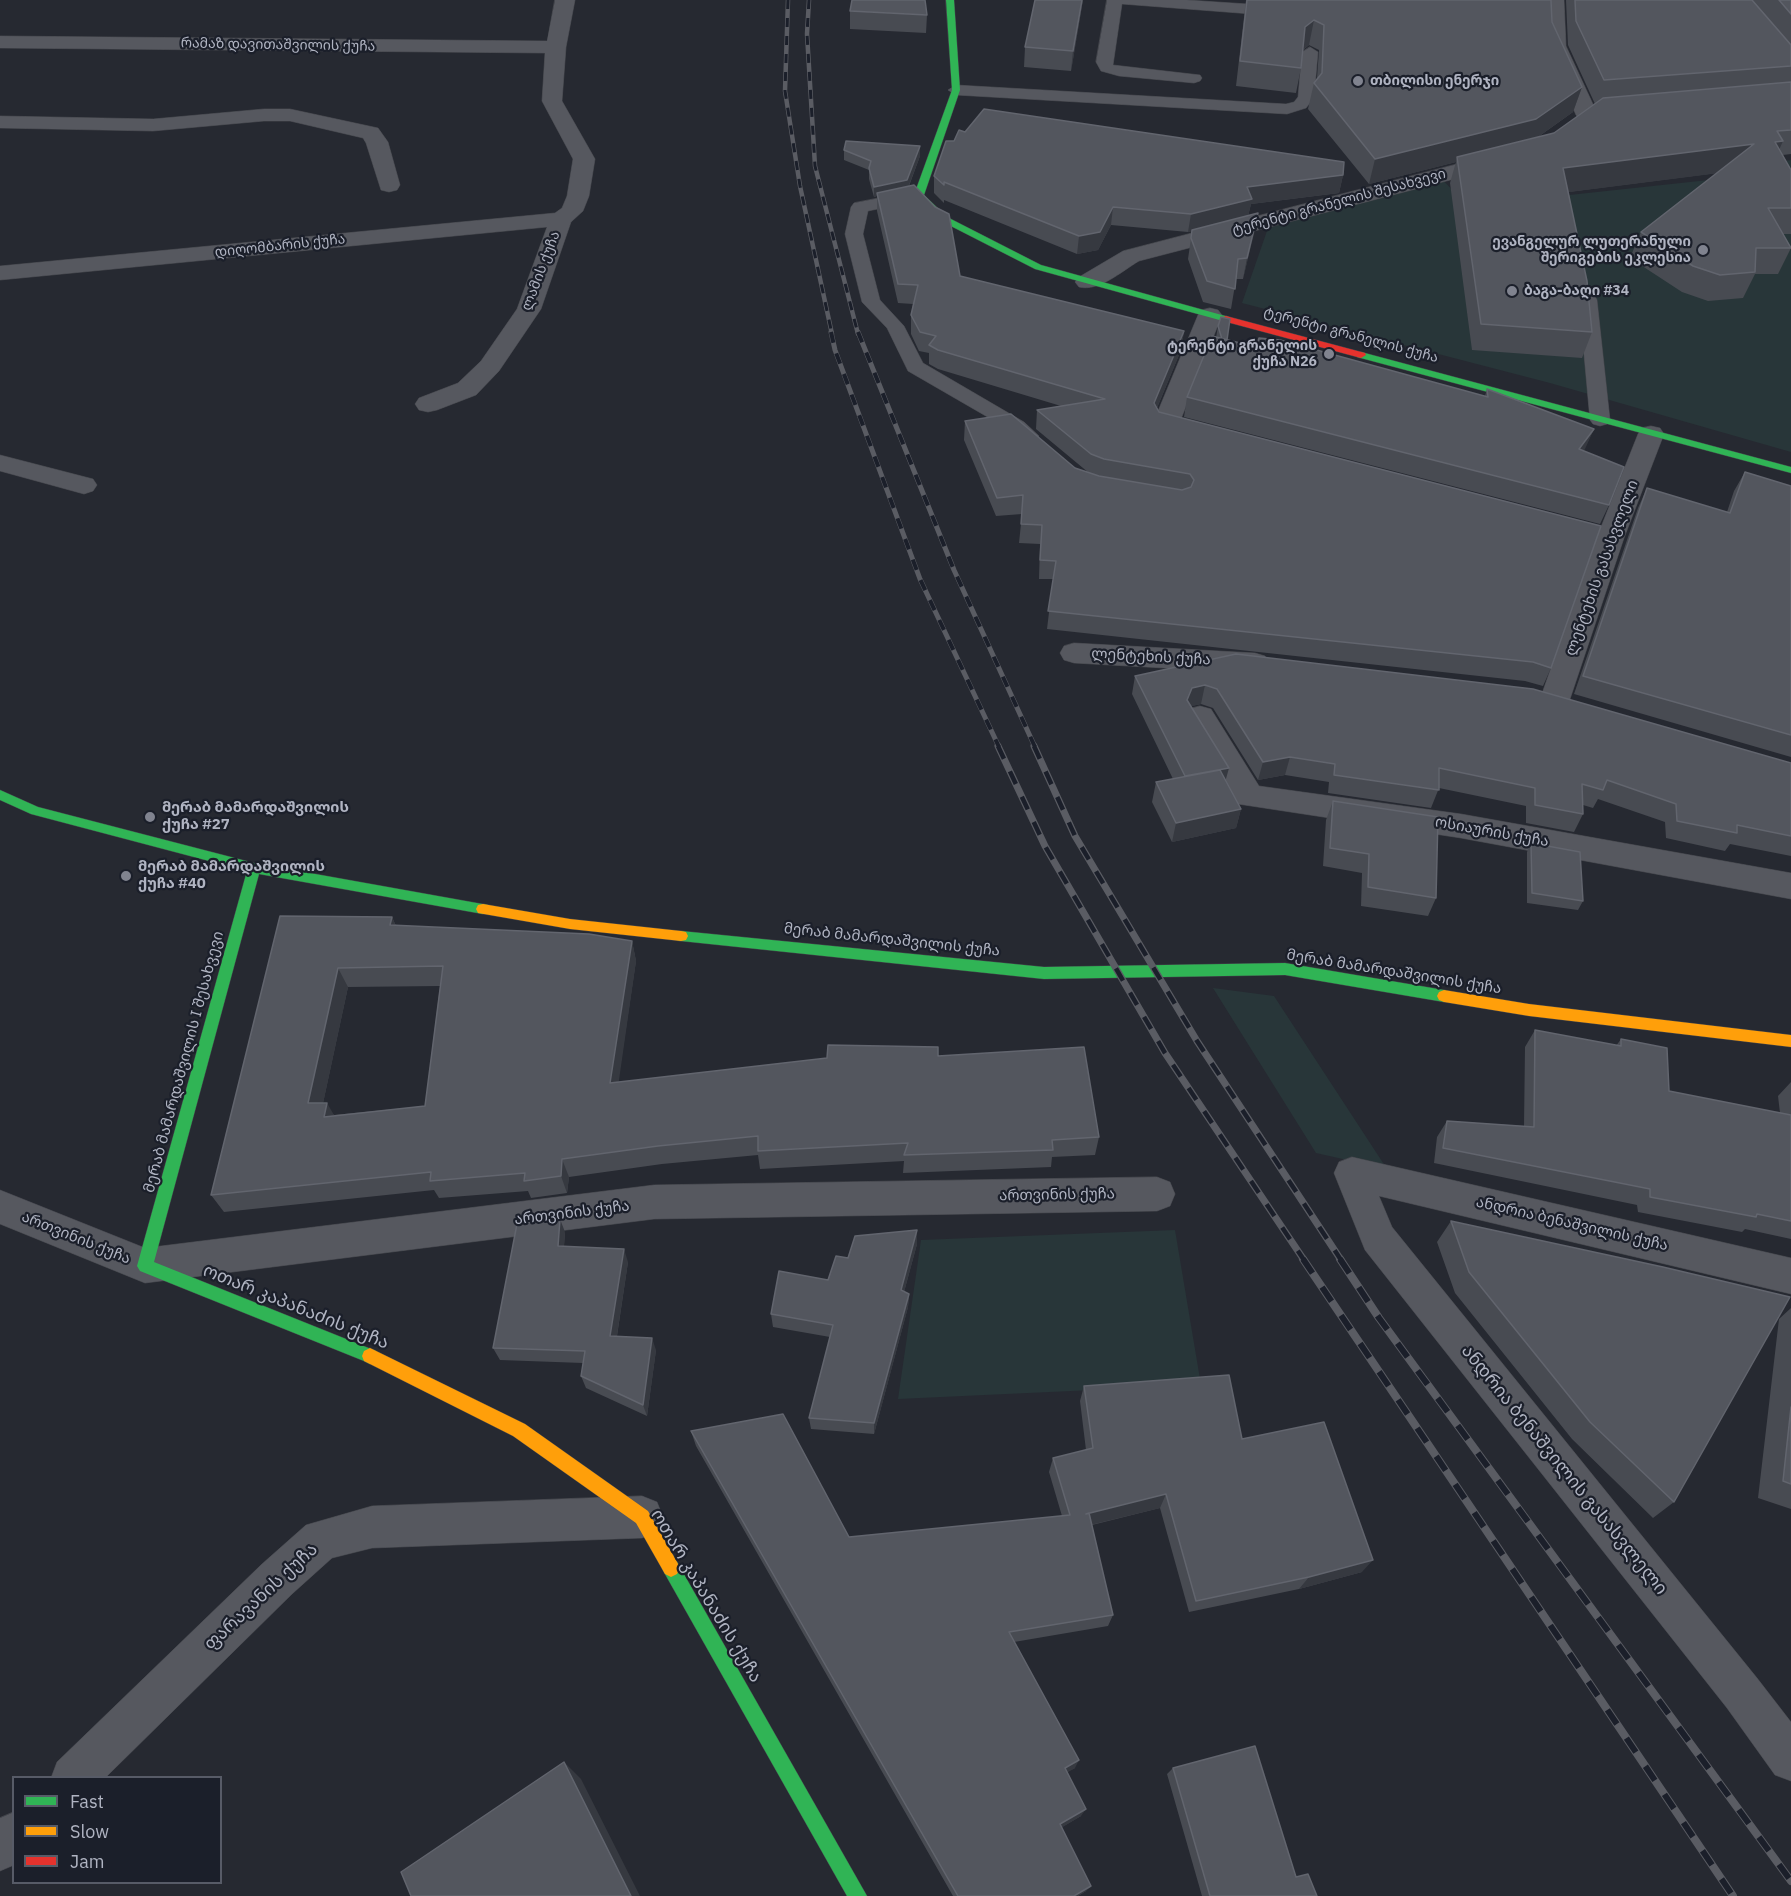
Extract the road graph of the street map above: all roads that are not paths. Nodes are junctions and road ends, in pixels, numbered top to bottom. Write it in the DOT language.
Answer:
graph roads {
  1 [pos="566,0"];
  2 [pos="950,0"];
  3 [pos="1115,0"];
  4 [pos="1123,0"];
  5 [pos="1554,0"];
  6 [pos="1294,13"];
  7 [pos="0,42"];
  8 [pos="556,47"];
  9 [pos="1311,52"];
  10 [pos="1194,78"];
  11 [pos="956,90"];
  12 [pos="1609,113"];
  13 [pos="0,122"];
  14 [pos="1515,156"];
  15 [pos="389,185"];
  16 [pos="919,195"];
  17 [pos="561,219"];
  18 [pos="0,273"];
  19 [pos="1087,282"];
  20 [pos="1588,300"];
  21 [pos="1210,315"];
  22 [pos="428,404"];
  23 [pos="1600,420"];
  24 [pos="1652,434"];
  25 [pos="1223,438"];
  26 [pos="1044,449"];
  27 [pos="0,463"];
  28 [pos="1791,470"];
  29 [pos="84,485"];
  30 [pos="1531,518"];
  31 [pos="1610,538"];
  32 [pos="1074,653"];
  33 [pos="1279,666"];
  34 [pos="1525,694"];
  35 [pos="1200,717"];
  36 [pos="0,795"];
  37 [pos="254,868"];
  38 [pos="1791,886"];
  39 [pos="1791,1041"];
  40 [pos="1352,1173"];
  41 [pos="1157,1194"];
  42 [pos="0,1207"];
  43 [pos="145,1266"];
  44 [pos="1791,1276"];
  45 [pos="642,1518"];
  46 [pos="1791,1759"];
  47 [pos="75,1776"];
  48 [pos="12,1837"];
  49 [pos="0,1848"];
  50 [pos="858,1896"];
  1 -- 8 [label="street, ლამის ქუჩა"];
  2 -- 11 [label="street"];
  3 -- 10 [label="lane"];
  4 -- 6 [label="lane"];
  5 -- 12 [label="street"];
  7 -- 8 [label="street, რამაზ დავითაშვილის ქუჩა"];
  8 -- 17 [label="street, ლამის ქუჩა"];
  9 -- 11 [label="lane"];
  11 -- 16 [label="street"];
  13 -- 15 [label="street"];
  14 -- 19 [label="street, ტერენტი გრანელის შესახვევი"];
  16 -- 19 [label="street, ტერენტი გრანელის ქუჩა"];
  16 -- 26 [label="lane"];
  17 -- 18 [label="street, დიღომბარის ქუჩა"];
  17 -- 22 [label="street, ლამის ქუჩა"];
  19 -- 21 [label="street, ტერენტი გრანელის ქუჩა"];
  20 -- 23 [label="lane"];
  21 -- 23 [label="street, ტერენტი გრანელის ქუჩა"];
  21 -- 25 [label="street"];
  23 -- 24 [label="street, ტერენტი გრანელის ქუჩა"];
  24 -- 28 [label="street, ტერენტი გრანელის ქუჩა"];
  24 -- 31 [label="street, ლენტეხის გასასვლელი"];
  27 -- 29 [label="street"];
  30 -- 31 [label="street"];
  31 -- 34 [label="street, ლენტეხის გასასვლელი"];
  32 -- 33 [label="street, ლენტეხის ქუჩა"];
  35 -- 38 [label="street, ოსიაურის ქუჩა"];
  36 -- 37 [label="street, მერაბ მამარდაშვილის ქუჩა"];
  37 -- 39 [label="street, მერაბ მამარდაშვილის ქუჩა"];
  37 -- 43 [label="street, მერაბ მამარდაშვილის I შესახვევი"];
  40 -- 44 [label="street, ანდრია ბენაშვილის ქუჩა"];
  40 -- 46 [label="street, ანდრია ბენაშვილის გასასვლელი"];
  41 -- 43 [label="street, ართვინის ქუჩა"];
  42 -- 43 [label="street, ართვინის ქუჩა"];
  43 -- 45 [label="street, ოთარ კაპანაძის ქუჩა"];
  45 -- 47 [label="street, ფარავანის ქუჩა"];
  45 -- 50 [label="street, ოთარ კაპანაძის ქუჩა"];
  48 -- 49 [label="street"];
}
